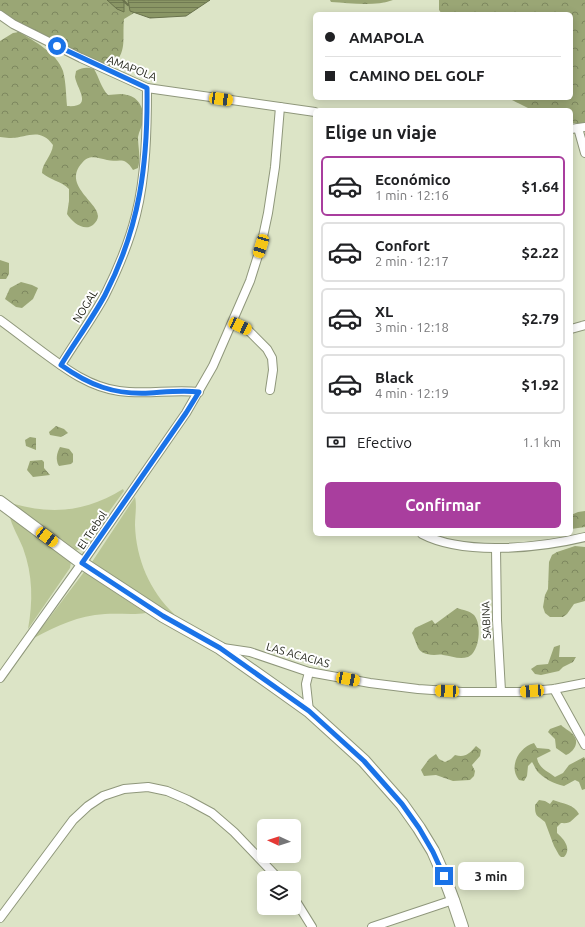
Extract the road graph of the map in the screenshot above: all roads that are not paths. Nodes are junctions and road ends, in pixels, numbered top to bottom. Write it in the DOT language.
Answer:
graph roads {
  1 [pos="0,15"];
  2 [pos="147,88"];
  3 [pos="280,108"];
  4 [pos="313,112"];
  5 [pos="578,128"];
  6 [pos="585,153"];
  7 [pos="0,320"];
  8 [pos="233,323"];
  9 [pos="585,325"];
  10 [pos="573,328"];
  11 [pos="61,365"];
  12 [pos="270,390"];
  13 [pos="199,392"];
  14 [pos="0,502"];
  15 [pos="428,536"];
  16 [pos="585,537"];
  17 [pos="496,548"];
  18 [pos="82,563"];
  19 [pos="220,648"];
  20 [pos="309,672"];
  21 [pos="0,678"];
  22 [pos="585,683"];
  23 [pos="554,689"];
  24 [pos="501,691"];
  25 [pos="309,711"];
  26 [pos="585,746"];
  27 [pos="271,871"];
  28 [pos="453,900"];
  29 [pos="301,909"];
  30 [pos="0,918"];
  31 [pos="312,927"];
  32 [pos="372,927"];
  33 [pos="462,927"];
  1 -- 2 [label="street, AMAPOLA"];
  2 -- 3 [label="street, AMAPOLA"];
  2 -- 11 [label="street, NOGAL"];
  3 -- 4 [label="street, AMAPOLA"];
  3 -- 8 [label="street, El Trebol"];
  5 -- 6 [label="street"];
  7 -- 11 [label="street"];
  8 -- 12 [label="street"];
  8 -- 13 [label="street, El Trebol"];
  9 -- 10 [label="street"];
  11 -- 13 [label="street"];
  13 -- 18 [label="street, El Trebol"];
  14 -- 18 [label="street"];
  15 -- 17 [label="street"];
  16 -- 17 [label="street"];
  17 -- 24 [label="street, SABINA"];
  18 -- 19 [label="street"];
  18 -- 21 [label="street, El Trebol"];
  19 -- 20 [label="street, LAS ACACIAS"];
  19 -- 25 [label="street"];
  20 -- 24 [label="street, LAS ACACIAS"];
  20 -- 25 [label="street"];
  22 -- 23 [label="street, LAS ACACIAS"];
  23 -- 24 [label="street, LAS ACACIAS"];
  23 -- 26 [label="street"];
  25 -- 28 [label="street"];
  27 -- 30 [label="street"];
  28 -- 32 [label="street"];
  28 -- 33 [label="street"];
  29 -- 31 [label="street"];
}
